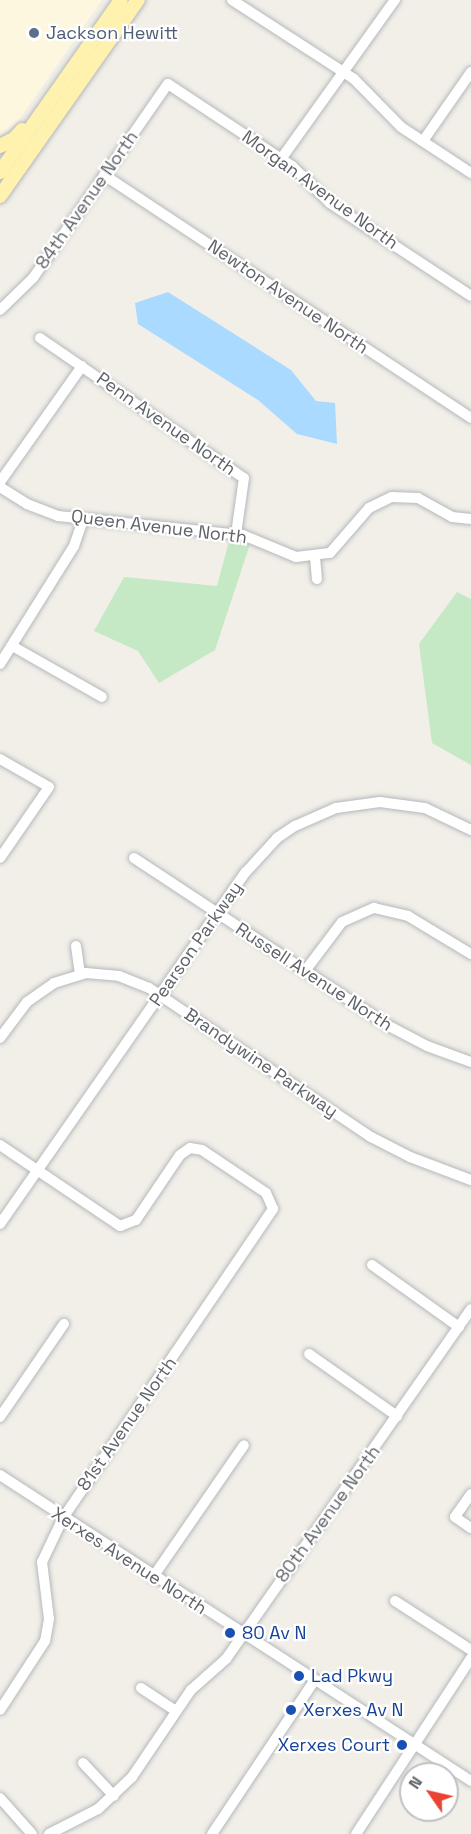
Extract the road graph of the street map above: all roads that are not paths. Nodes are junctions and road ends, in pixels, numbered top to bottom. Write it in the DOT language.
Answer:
graph roads {
  1 [pos="121,0"];
  2 [pos="138,0"];
  3 [pos="232,0"];
  4 [pos="395,0"];
  5 [pos="88,46"];
  6 [pos="342,72"];
  7 [pos="471,72"];
  8 [pos="168,84"];
  9 [pos="423,141"];
  10 [pos="0,146"];
  11 [pos="281,159"];
  12 [pos="3,171"];
  13 [pos="471,173"];
  14 [pos="104,176"];
  15 [pos="0,196"];
  16 [pos="471,296"];
  17 [pos="0,310"];
  18 [pos="40,339"];
  19 [pos="82,366"];
  20 [pos="471,418"];
  21 [pos="0,482"];
  22 [pos="0,488"];
  23 [pos="471,519"];
  24 [pos="83,520"];
  25 [pos="236,534"];
  26 [pos="315,557"];
  27 [pos="317,579"];
  28 [pos="14,647"];
  29 [pos="0,664"];
  30 [pos="102,697"];
  31 [pos="0,759"];
  32 [pos="471,830"];
  33 [pos="0,858"];
  34 [pos="134,858"];
  35 [pos="217,913"];
  36 [pos="76,946"];
  37 [pos="471,954"];
  38 [pos="305,971"];
  39 [pos="80,974"];
  40 [pos="160,995"];
  41 [pos="0,1038"];
  42 [pos="471,1062"];
  43 [pos="0,1145"];
  44 [pos="38,1171"];
  45 [pos="471,1179"];
  46 [pos="0,1224"];
  47 [pos="372,1265"];
  48 [pos="471,1309"];
  49 [pos="64,1324"];
  50 [pos="459,1327"];
  51 [pos="309,1354"];
  52 [pos="397,1416"];
  53 [pos="0,1417"];
  54 [pos="244,1445"];
  55 [pos="0,1475"];
  56 [pos="471,1494"];
  57 [pos="63,1518"];
  58 [pos="471,1528"];
  59 [pos="153,1577"];
  60 [pos="395,1601"];
  61 [pos="242,1634"];
  62 [pos="471,1650"];
  63 [pos="471,1658"];
  64 [pos="315,1680"];
  65 [pos="141,1688"];
  66 [pos="0,1710"];
  67 [pos="177,1711"];
  68 [pos="414,1744"];
  69 [pos="83,1762"];
  70 [pos="471,1781"];
  71 [pos="114,1796"];
  72 [pos="0,1798"];
  73 [pos="32,1834"];
  74 [pos="49,1834"];
  75 [pos="212,1834"];
  76 [pos="356,1834"];
  1 -- 5 [label="main road"];
  2 -- 12 [label="main road"];
  3 -- 6 [label="street"];
  4 -- 6 [label="street"];
  5 -- 10 [label="main road"];
  5 -- 12 [label="main road"];
  6 -- 9 [label="street"];
  6 -- 11 [label="street"];
  7 -- 9 [label="street"];
  8 -- 11 [label="street, Morgan Avenue North"];
  8 -- 14 [label="street, 84th Avenue North"];
  9 -- 13 [label="street"];
  11 -- 16 [label="street, Morgan Avenue North"];
  12 -- 15 [label="main road"];
  14 -- 17 [label="street, 84th Avenue North"];
  14 -- 20 [label="street, Newton Avenue North"];
  18 -- 19 [label="street, Penn Avenue North"];
  19 -- 21 [label="street"];
  19 -- 25 [label="street, Penn Avenue North"];
  22 -- 24 [label="street, Queen Avenue North"];
  23 -- 26 [label="street"];
  24 -- 25 [label="street, Queen Avenue North"];
  24 -- 28 [label="street"];
  25 -- 26 [label="street, Queen Avenue North"];
  26 -- 27 [label="street"];
  28 -- 29 [label="street"];
  28 -- 30 [label="street"];
  31 -- 33 [label="street"];
  32 -- 35 [label="street, Pearson Parkway"];
  34 -- 35 [label="street, Russell Avenue North"];
  35 -- 38 [label="street, Russell Avenue North"];
  35 -- 40 [label="street, Pearson Parkway"];
  36 -- 39 [label="street"];
  37 -- 38 [label="street"];
  38 -- 42 [label="street, Russell Avenue North"];
  39 -- 40 [label="street, Brandywine Parkway"];
  39 -- 41 [label="street, Brandywine Parkway"];
  40 -- 44 [label="street, Pearson Parkway"];
  40 -- 45 [label="street, Brandywine Parkway"];
  43 -- 44 [label="street"];
  44 -- 46 [label="street, Pearson Parkway"];
  44 -- 57 [label="street, 81st Avenue North"];
  47 -- 50 [label="street"];
  48 -- 50 [label="street, 80th Avenue North"];
  49 -- 53 [label="street"];
  50 -- 52 [label="street, 80th Avenue North"];
  51 -- 52 [label="street"];
  52 -- 61 [label="street, 80th Avenue North"];
  54 -- 59 [label="street"];
  55 -- 57 [label="street, Xerxes Avenue North"];
  56 -- 58 [label="street"];
  57 -- 59 [label="street, Xerxes Avenue North"];
  57 -- 66 [label="street, 81st Avenue North"];
  59 -- 61 [label="street, Xerxes Avenue North"];
  60 -- 62 [label="street"];
  61 -- 64 [label="street, Xerxes Avenue North"];
  61 -- 67 [label="street, 80th Avenue North"];
  63 -- 68 [label="street"];
  64 -- 68 [label="street, Xerxes Avenue North"];
  64 -- 75 [label="street"];
  65 -- 67 [label="street"];
  67 -- 71 [label="street, 80th Avenue North"];
  68 -- 70 [label="street, Xerxes Avenue North"];
  68 -- 76 [label="street"];
  69 -- 71 [label="street"];
  71 -- 74 [label="street, 80th Avenue North"];
  72 -- 73 [label="street"];
}
